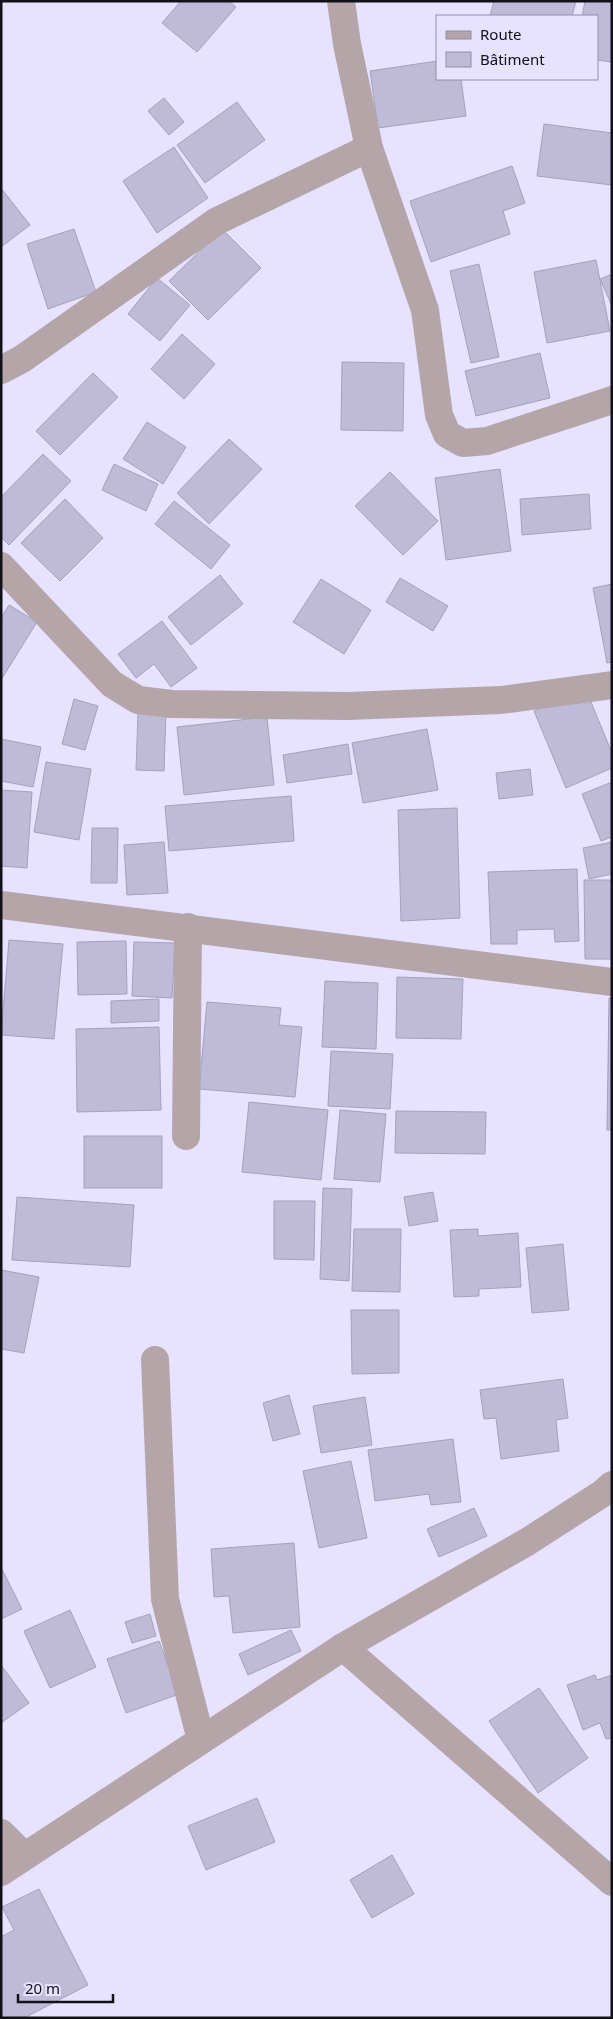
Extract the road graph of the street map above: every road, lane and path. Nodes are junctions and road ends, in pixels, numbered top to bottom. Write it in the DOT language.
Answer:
graph roads {
  1 [pos="341,1"];
  2 [pos="369,148"];
  3 [pos="1,370"];
  4 [pos="612,400"];
  5 [pos="1,566"];
  6 [pos="612,685"];
  7 [pos="1,905"];
  8 [pos="188,927"];
  9 [pos="612,982"];
  10 [pos="186,1136"];
  11 [pos="155,1360"];
  12 [pos="612,1485"];
  13 [pos="343,1647"];
  14 [pos="201,1740"];
  15 [pos="1,1833"];
  16 [pos="24,1856"];
  17 [pos="1,1872"];
  18 [pos="612,1882"];
  1 -- 2 [label="street"];
  2 -- 3 [label="street"];
  2 -- 4 [label="street"];
  5 -- 6 [label="street"];
  7 -- 8 [label="street"];
  8 -- 9 [label="street"];
  8 -- 10 [label="street"];
  11 -- 14 [label="street"];
  12 -- 13 [label="street"];
  13 -- 14 [label="street"];
  13 -- 18 [label="street"];
  14 -- 16 [label="street"];
  15 -- 16 [label="street"];
  16 -- 17 [label="street"];
}
